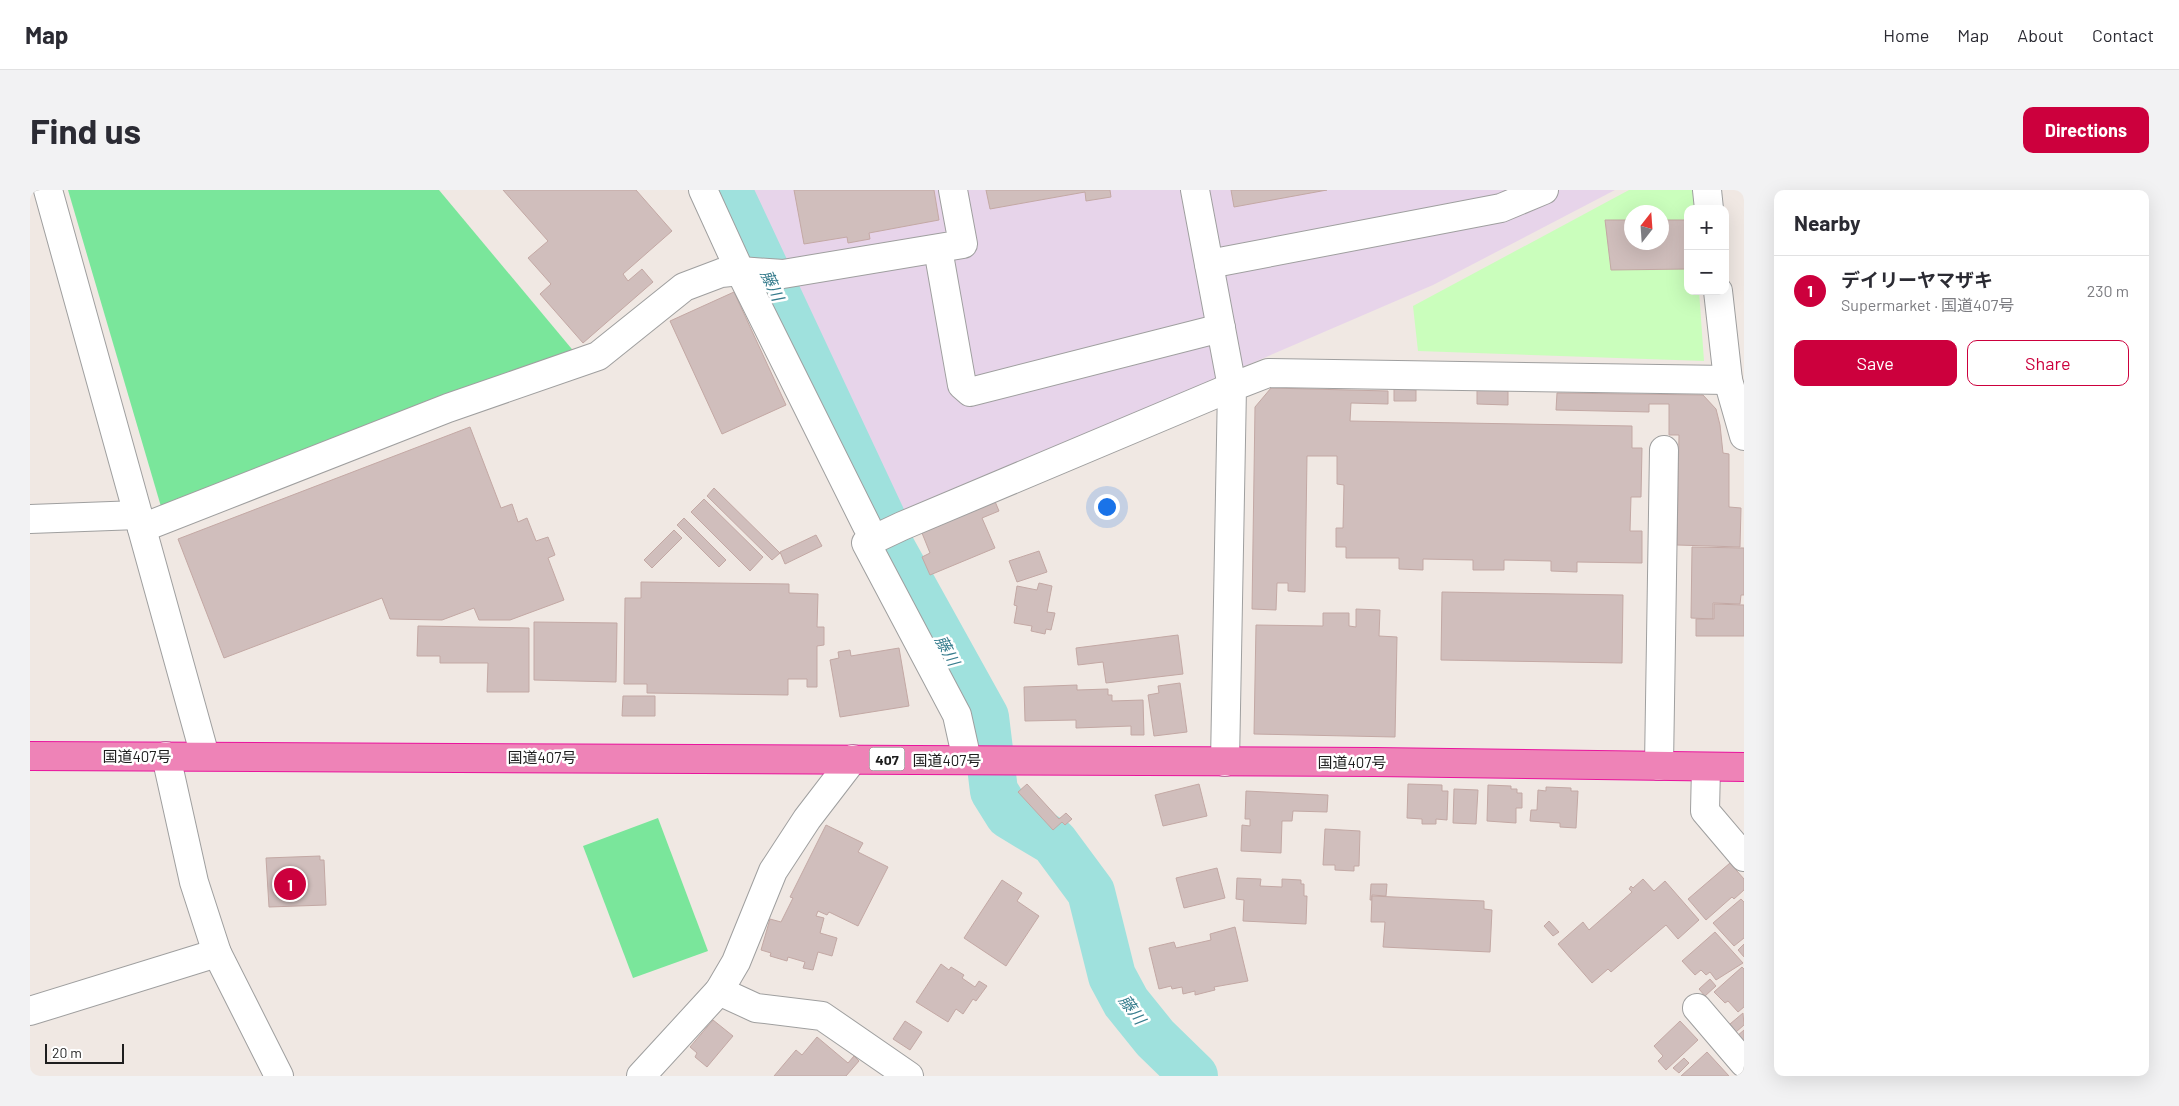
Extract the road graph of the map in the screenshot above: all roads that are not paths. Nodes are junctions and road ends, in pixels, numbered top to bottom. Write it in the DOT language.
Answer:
graph roads {
  1 [pos="703,190"];
  2 [pos="953,190"];
  3 [pos="1195,190"];
  4 [pos="1544,190"];
  5 [pos="1707,190"];
  6 [pos="44,199"];
  7 [pos="1709,205"];
  8 [pos="938,249"];
  9 [pos="1209,264"];
  10 [pos="740,271"];
  11 [pos="1718,295"];
  12 [pos="1221,328"];
  13 [pos="1728,380"];
  14 [pos="1232,387"];
  15 [pos="1744,436"];
  16 [pos="1664,450"];
  17 [pos="30,519"];
  18 [pos="140,522"];
  19 [pos="882,530"];
  20 [pos="30,756"];
  21 [pos="166,756"];
  22 [pos="205,756"];
  23 [pos="853,759"];
  24 [pos="967,760"];
  25 [pos="1225,762"];
  26 [pos="1659,766"];
  27 [pos="1706,767"];
  28 [pos="1744,767"];
  29 [pos="1744,857"];
  30 [pos="217,953"];
  31 [pos="719,991"];
  32 [pos="1696,1008"];
  33 [pos="30,1011"];
  34 [pos="1744,1062"];
  35 [pos="279,1076"];
  36 [pos="641,1076"];
  37 [pos="909,1076"];
  1 -- 10 [label="street"];
  2 -- 8 [label="street"];
  3 -- 9 [label="street"];
  4 -- 9 [label="street"];
  5 -- 7 [label="street"];
  6 -- 18 [label="street"];
  8 -- 10 [label="street"];
  8 -- 12 [label="street"];
  9 -- 12 [label="street"];
  10 -- 18 [label="street"];
  10 -- 19 [label="street"];
  11 -- 13 [label="street"];
  12 -- 14 [label="street"];
  13 -- 14 [label="street"];
  13 -- 15 [label="street"];
  14 -- 19 [label="street"];
  14 -- 25 [label="street"];
  16 -- 26 [label="street"];
  17 -- 18 [label="street"];
  18 -- 22 [label="street"];
  19 -- 24 [label="street"];
  20 -- 21 [label="highway, 国道407号 / 407"];
  21 -- 22 [label="highway, 国道407号 / 407"];
  21 -- 30 [label="street"];
  22 -- 23 [label="highway, 国道407号 / 407"];
  23 -- 24 [label="highway, 国道407号 / 407"];
  23 -- 31 [label="street"];
  24 -- 25 [label="highway, 国道407号 / 407"];
  25 -- 26 [label="highway, 国道407号 / 407"];
  26 -- 27 [label="highway, 国道407号 / 407"];
  27 -- 28 [label="highway, 国道407号 / 407"];
  27 -- 29 [label="street"];
  30 -- 33 [label="street"];
  30 -- 35 [label="street"];
  31 -- 36 [label="street"];
  31 -- 37 [label="street"];
  32 -- 34 [label="street"];
}
